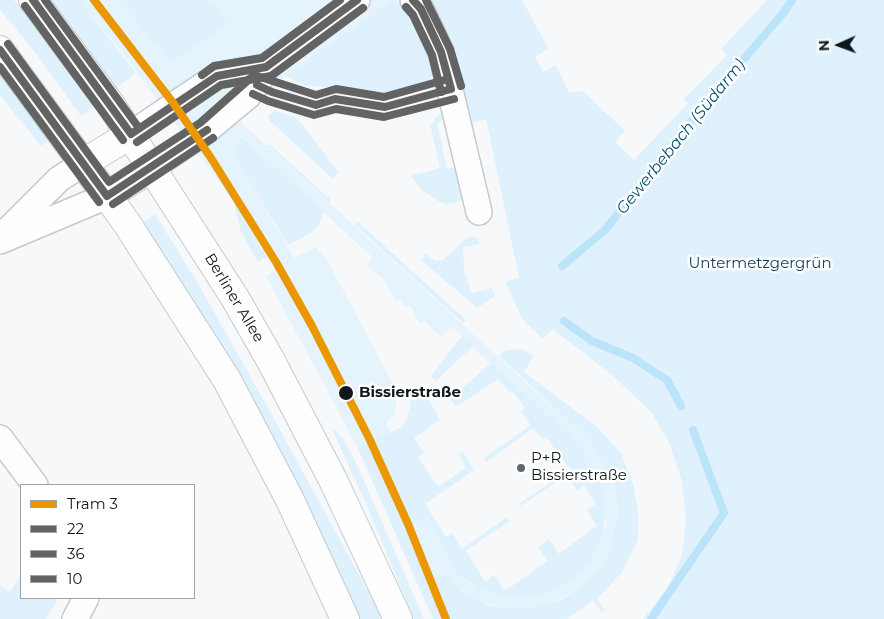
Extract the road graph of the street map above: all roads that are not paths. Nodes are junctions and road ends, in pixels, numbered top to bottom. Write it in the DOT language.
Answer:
graph roads {
  1 [pos="33,0"];
  2 [pos="357,0"];
  3 [pos="413,0"];
  4 [pos="0,50"];
  5 [pos="266,67"];
  6 [pos="131,134"];
  7 [pos="84,163"];
  8 [pos="153,167"];
  9 [pos="107,196"];
  10 [pos="479,212"];
  11 [pos="0,237"];
  12 [pos="0,242"];
  13 [pos="0,438"];
  14 [pos="34,484"];
  15 [pos="85,599"];
  16 [pos="75,619"];
  17 [pos="345,619"];
  18 [pos="398,619"];
  1 -- 6 [label="main road, Berliner Allee"];
  2 -- 5 [label="street"];
  3 -- 10 [label="street"];
  4 -- 7 [label="main road"];
  5 -- 6 [label="street"];
  5 -- 8 [label="street"];
  6 -- 7 [label="main road"];
  6 -- 8 [label="main road, Berliner Allee"];
  7 -- 9 [label="main road"];
  7 -- 11 [label="street"];
  8 -- 9 [label="main road"];
  8 -- 18 [label="main road, Berliner Allee"];
  9 -- 12 [label="street"];
  9 -- 17 [label="main road"];
  13 -- 14 [label="street"];
  15 -- 16 [label="street"];
}
